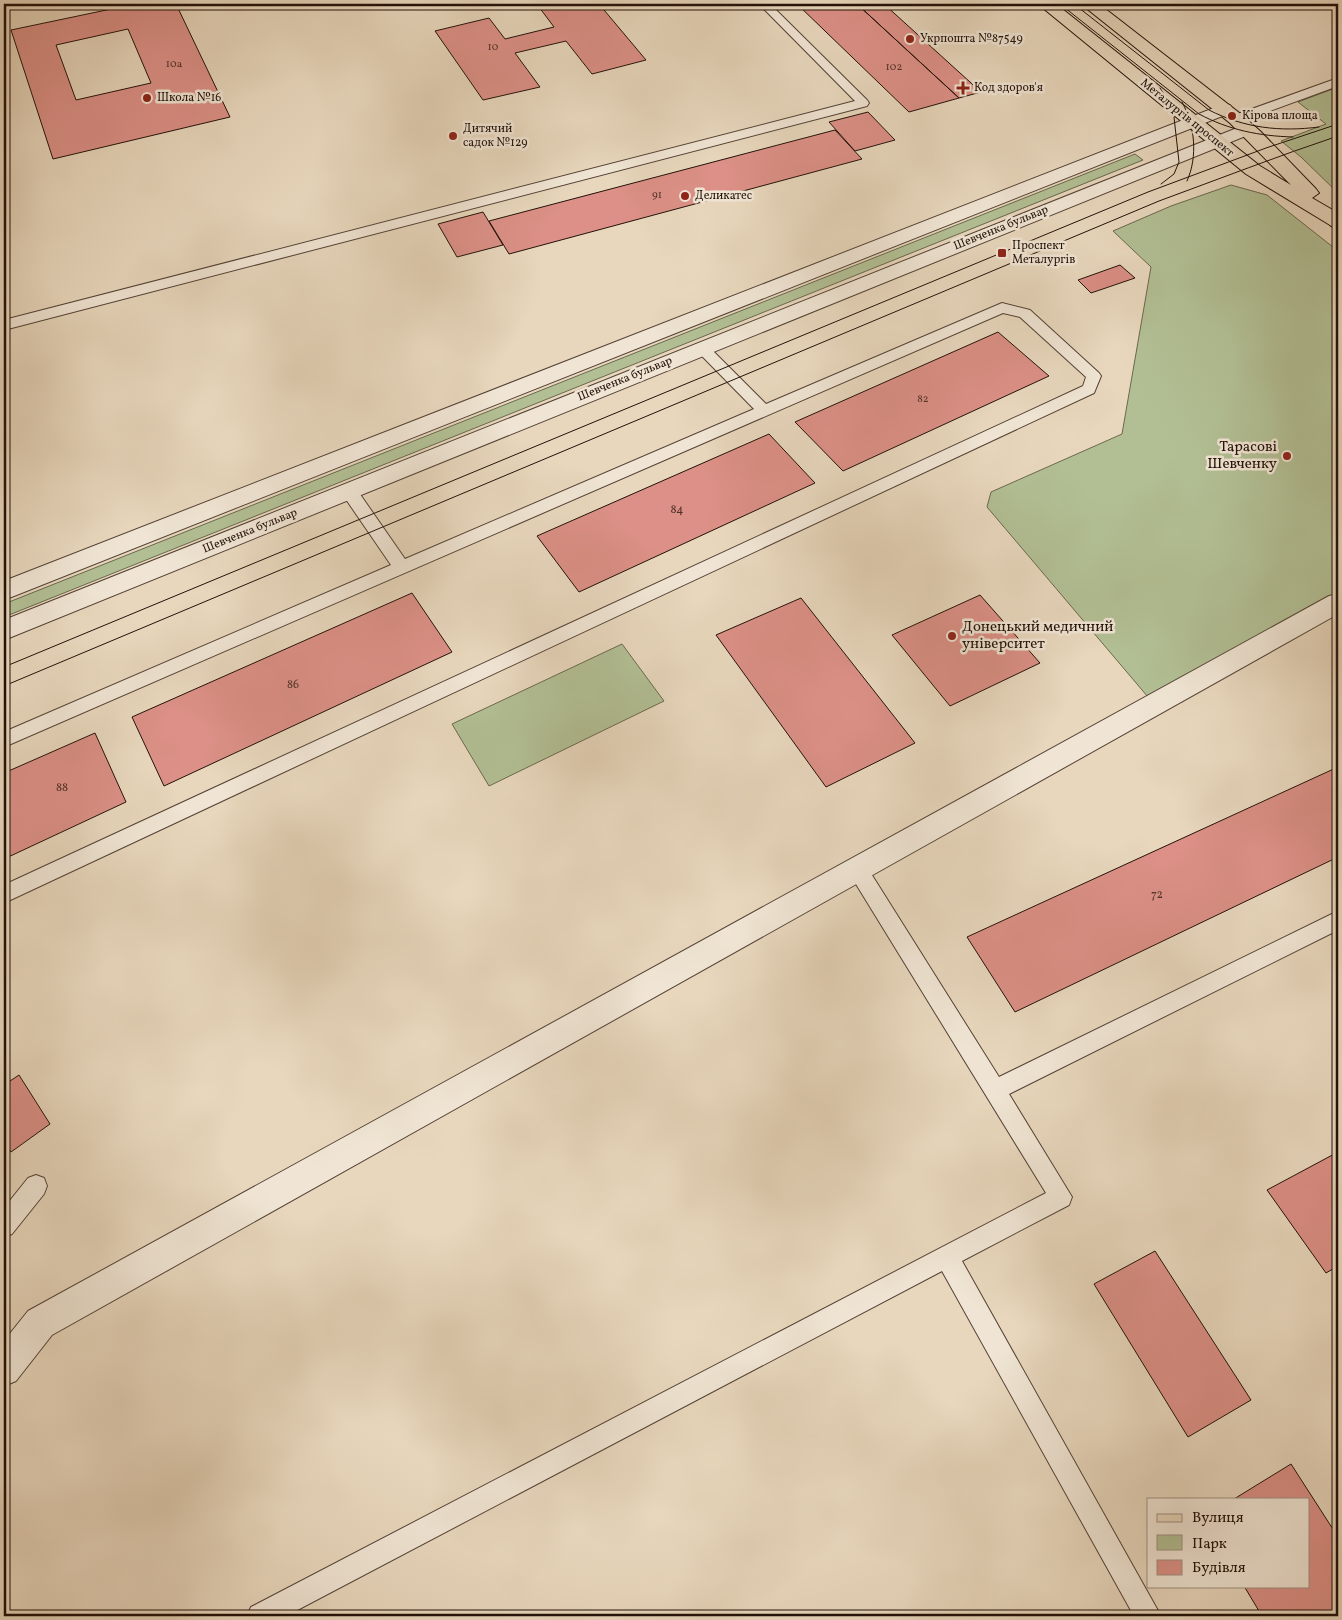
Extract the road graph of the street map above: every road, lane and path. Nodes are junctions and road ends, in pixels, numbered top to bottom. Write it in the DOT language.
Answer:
graph roads {
  1 [pos="764,4"];
  2 [pos="1046,4"];
  3 [pos="1089,4"];
  4 [pos="1338,82"];
  5 [pos="1236,119"];
  6 [pos="1192,122"];
  7 [pos="1216,141"];
  8 [pos="1338,221"];
  9 [pos="4,325"];
  10 [pos="702,348"];
  11 [pos="764,411"];
  12 [pos="349,491"];
  13 [pos="402,568"];
  14 [pos="4,592"];
  15 [pos="1338,603"];
  16 [pos="4,630"];
  17 [pos="4,740"];
  18 [pos="858,870"];
  19 [pos="4,894"];
  20 [pos="1338,920"];
  21 [pos="995,1090"];
  22 [pos="36,1186"];
  23 [pos="4,1226"];
  24 [pos="947,1257"];
  25 [pos="4,1369"];
  26 [pos="260,1616"];
  27 [pos="1148,1616"];
  1 -- 9 [label="lane"];
  2 -- 6 [label="main road, Металургів проспект"];
  3 -- 5 [label="main road, Металургів проспект"];
  4 -- 5 [label="lane"];
  5 -- 6 [label="street, Шевченка бульвар"];
  5 -- 7 [label="street, Шевченка бульвар"];
  5 -- 8 [label="main road, Металургів проспект"];
  6 -- 7 [label="main road, Металургів проспект"];
  6 -- 14 [label="street, Шевченка бульвар"];
  7 -- 8 [label="main road, Металургів проспект"];
  7 -- 10 [label="street, Шевченка бульвар"];
  10 -- 11 [label="lane"];
  10 -- 12 [label="street, Шевченка бульвар"];
  11 -- 13 [label="lane"];
  11 -- 19 [label="lane"];
  12 -- 13 [label="lane"];
  12 -- 16 [label="street, Шевченка бульвар"];
  13 -- 17 [label="lane"];
  15 -- 18 [label="street"];
  18 -- 21 [label="lane"];
  18 -- 25 [label="street"];
  20 -- 21 [label="lane"];
  21 -- 24 [label="lane"];
  22 -- 23 [label="lane"];
  24 -- 26 [label="lane"];
  24 -- 27 [label="lane"];
}
